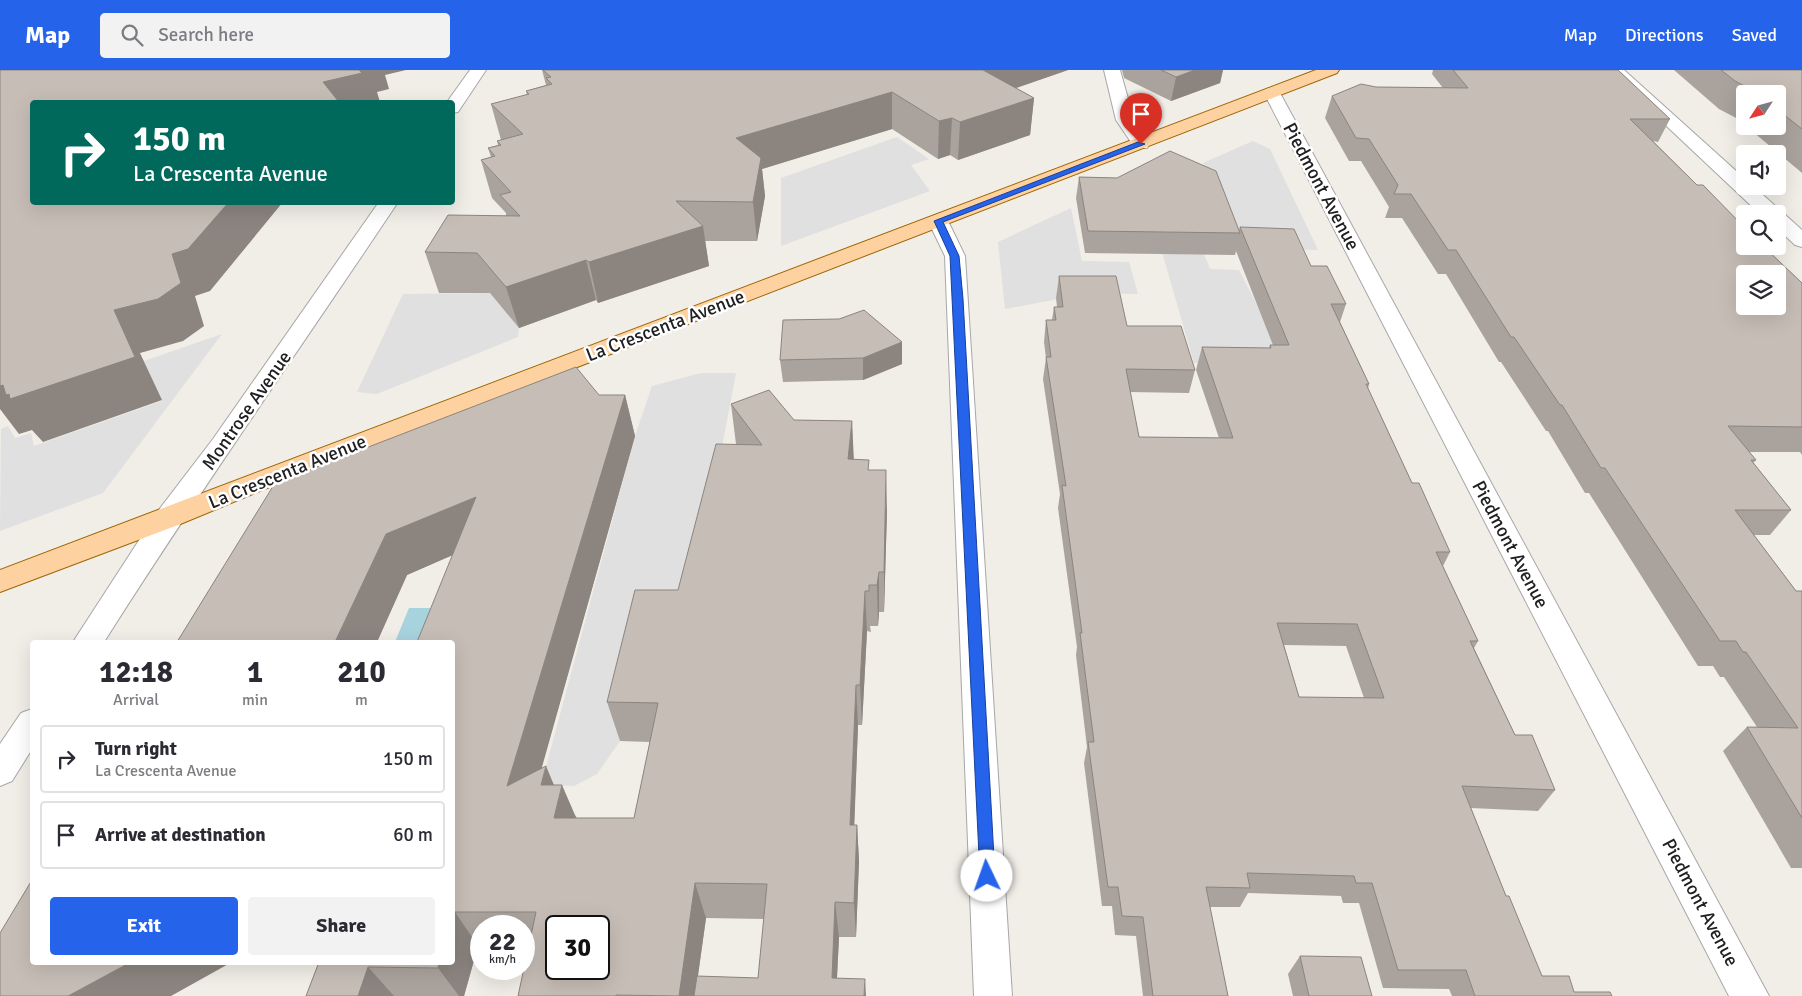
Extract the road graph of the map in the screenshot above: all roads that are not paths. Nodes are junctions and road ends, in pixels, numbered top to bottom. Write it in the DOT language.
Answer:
graph roads {
  1 [pos="478,70"];
  2 [pos="1112,70"];
  3 [pos="1331,70"];
  4 [pos="1615,70"];
  5 [pos="1272,92"];
  6 [pos="455,104"];
  7 [pos="1141,144"];
  8 [pos="387,205"];
  9 [pos="1762,205"];
  10 [pos="938,221"];
  11 [pos="1786,226"];
  12 [pos="1802,241"];
  13 [pos="168,518"];
  14 [pos="0,581"];
  15 [pos="89,640"];
  16 [pos="30,726"];
  17 [pos="0,771"];
  18 [pos="993,996"];
  19 [pos="1750,996"];
  1 -- 6 [label="street"];
  2 -- 7 [label="street"];
  3 -- 5 [label="main road, La Crescenta Avenue"];
  4 -- 9 [label="street"];
  5 -- 7 [label="main road, La Crescenta Avenue"];
  5 -- 19 [label="street, Piedmont Avenue"];
  7 -- 10 [label="main road, La Crescenta Avenue"];
  8 -- 13 [label="street, Montrose Avenue"];
  10 -- 13 [label="main road, La Crescenta Avenue"];
  10 -- 18 [label="street"];
  11 -- 12 [label="street"];
  13 -- 14 [label="main road, La Crescenta Avenue"];
  13 -- 15 [label="street, Montrose Avenue"];
  16 -- 17 [label="street"];
}
